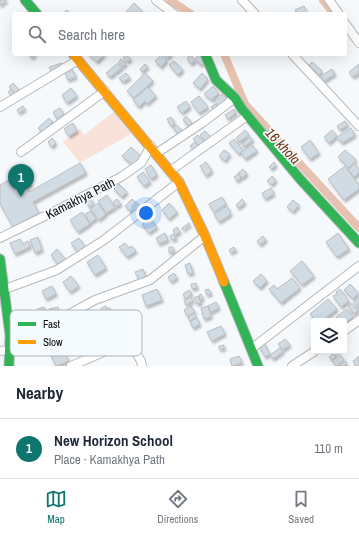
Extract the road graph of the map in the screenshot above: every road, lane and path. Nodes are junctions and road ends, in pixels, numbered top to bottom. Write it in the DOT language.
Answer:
graph roads {
  1 [pos="25,0"];
  2 [pos="156,0"];
  3 [pos="242,0"];
  4 [pos="329,0"];
  5 [pos="35,12"];
  6 [pos="171,12"];
  7 [pos="253,12"];
  8 [pos="338,12"];
  9 [pos="347,26"];
  10 [pos="359,43"];
  11 [pos="206,56"];
  12 [pos="294,56"];
  13 [pos="75,57"];
  14 [pos="105,90"];
  15 [pos="235,98"];
  16 [pos="0,107"];
  17 [pos="247,116"];
  18 [pos="359,126"];
  19 [pos="154,150"];
  20 [pos="21,152"];
  21 [pos="170,171"];
  22 [pos="179,182"];
  23 [pos="205,236"];
  24 [pos="0,238"];
  25 [pos="359,243"];
  26 [pos="0,260"];
  27 [pos="359,266"];
  28 [pos="5,289"];
  29 [pos="4,308"];
  30 [pos="77,310"];
  31 [pos="359,320"];
  32 [pos="347,330"];
  33 [pos="10,335"];
  34 [pos="250,349"];
  35 [pos="5,350"];
  36 [pos="311,354"];
  37 [pos="94,356"];
  38 [pos="138,356"];
  39 [pos="9,366"];
  40 [pos="71,366"];
  41 [pos="142,366"];
  42 [pos="257,366"];
  43 [pos="292,366"];
  1 -- 5 [label="street"];
  2 -- 6 [label="street"];
  3 -- 7 [label="street"];
  4 -- 8 [label="street"];
  9 -- 10 [label="street"];
  11 -- 15 [label="street"];
  12 -- 18 [label="street"];
  13 -- 14 [label="street"];
  13 -- 16 [label="street"];
  14 -- 19 [label="street"];
  14 -- 20 [label="street"];
  15 -- 17 [label="street"];
  15 -- 19 [label="street"];
  17 -- 21 [label="street"];
  17 -- 25 [label="street"];
  19 -- 21 [label="street"];
  19 -- 24 [label="street, Kamakhya Path"];
  21 -- 22 [label="street"];
  22 -- 23 [label="street"];
  22 -- 28 [label="street"];
  23 -- 30 [label="street"];
  23 -- 34 [label="street"];
  26 -- 28 [label="street"];
  27 -- 34 [label="street"];
  28 -- 29 [label="street"];
  29 -- 33 [label="street"];
  31 -- 32 [label="street"];
  33 -- 35 [label="street"];
  34 -- 42 [label="street"];
  35 -- 39 [label="street"];
  36 -- 43 [label="street"];
  37 -- 40 [label="street"];
  38 -- 41 [label="street"];
}
